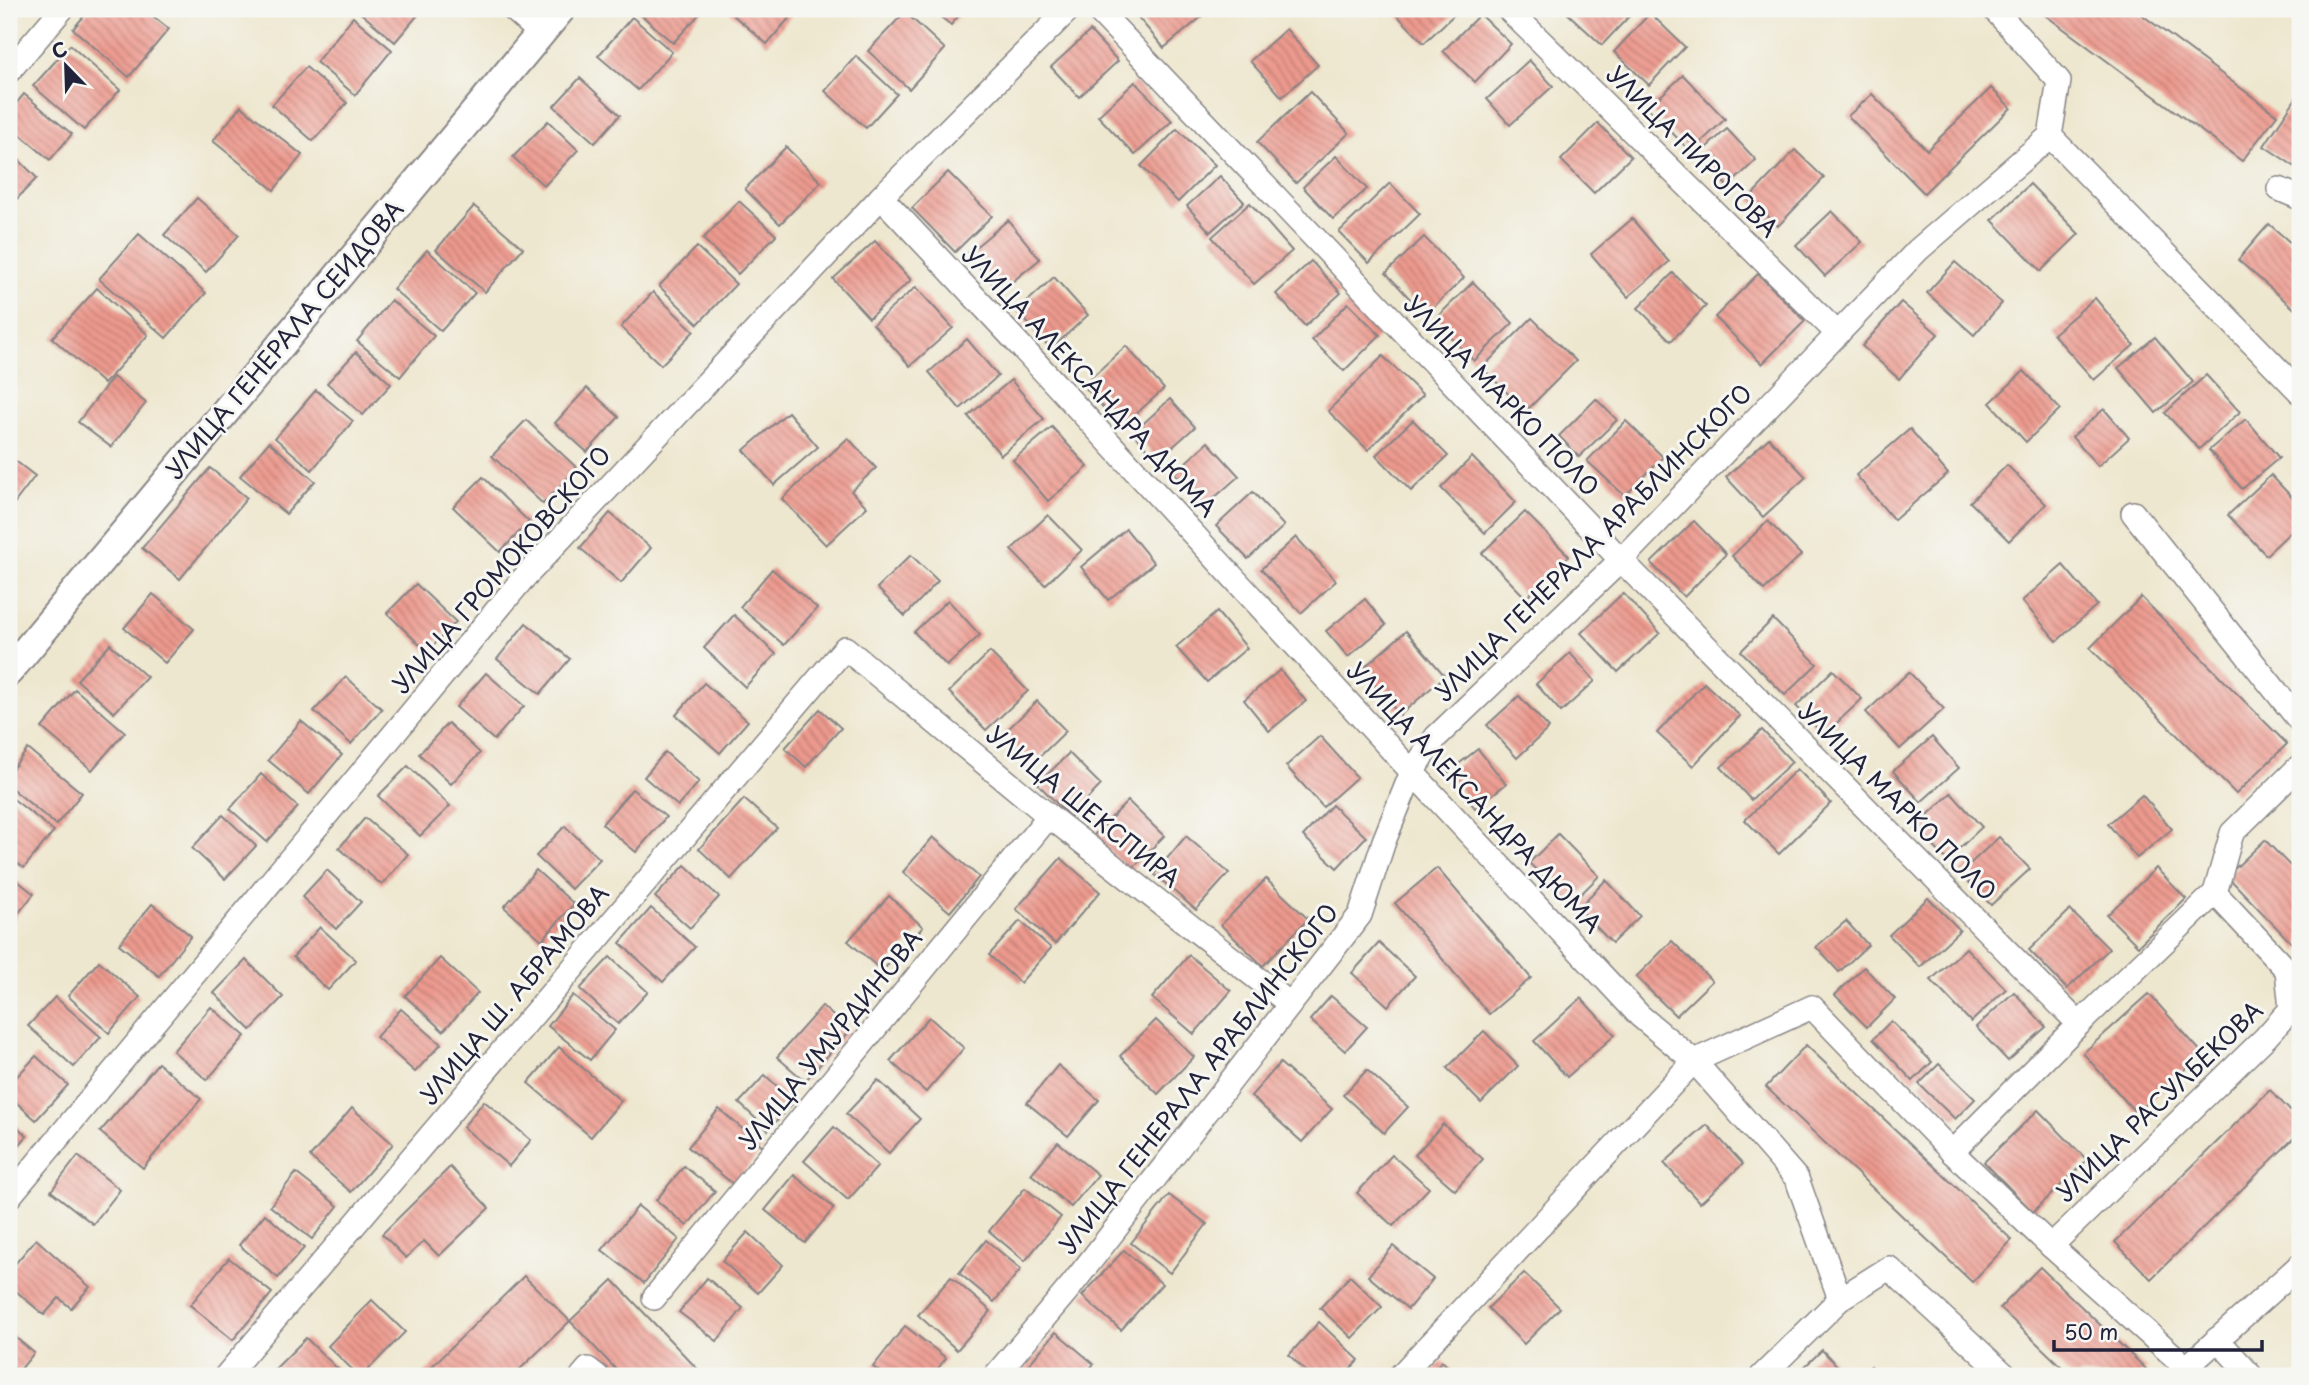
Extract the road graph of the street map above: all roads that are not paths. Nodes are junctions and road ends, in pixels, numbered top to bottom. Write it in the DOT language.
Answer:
graph roads {
  1 [pos="62,9"];
  2 [pos="513,9"];
  3 [pos="561,9"];
  4 [pos="1069,9"];
  5 [pos="1097,9"];
  6 [pos="1508,9"];
  7 [pos="1994,9"];
  8 [pos="540,33"];
  9 [pos="9,71"];
  10 [pos="2050,136"];
  11 [pos="2279,189"];
  12 [pos="881,197"];
  13 [pos="2300,198"];
  14 [pos="1838,334"];
  15 [pos="2300,392"];
  16 [pos="2133,513"];
  17 [pos="1621,560"];
  18 [pos="845,648"];
  19 [pos="9,671"];
  20 [pos="2300,721"];
  21 [pos="2300,766"];
  22 [pos="1412,772"];
  23 [pos="1049,816"];
  24 [pos="2215,893"];
  25 [pos="1290,1004"];
  26 [pos="2079,1024"];
  27 [pos="1694,1061"];
  28 [pos="1952,1152"];
  29 [pos="9,1197"];
  30 [pos="2051,1246"];
  31 [pos="2300,1265"];
  32 [pos="654,1297"];
  33 [pos="1840,1299"];
  34 [pos="2217,1339"];
  35 [pos="2182,1372"];
  36 [pos="226,1376"];
  37 [pos="582,1376"];
  38 [pos="597,1376"];
  39 [pos="996,1376"];
  40 [pos="1399,1376"];
  41 [pos="1762,1376"];
  42 [pos="2006,1376"];
  43 [pos="2251,1376"];
  1 -- 9 [label="street"];
  2 -- 8 [label="street"];
  3 -- 8 [label="street, УЛИЦА ГЕНЕРАЛА СЕИДОВА"];
  4 -- 12 [label="street, УЛИЦА ГРОМОКОВСКОГО"];
  5 -- 17 [label="street, УЛИЦА МАРКО ПОЛО"];
  6 -- 14 [label="street, УЛИЦА ПИРОГОВА"];
  7 -- 10 [label="street"];
  8 -- 19 [label="street, УЛИЦА ГЕНЕРАЛА СЕИДОВА"];
  10 -- 14 [label="street, УЛИЦА ГЕНЕРАЛА АРАБЛИНСКОГО"];
  10 -- 15 [label="street"];
  11 -- 13 [label="street"];
  12 -- 22 [label="street, УЛИЦА АЛЕКСАНДРА ДЮМА"];
  12 -- 29 [label="street, УЛИЦА ГРОМОКОВСКОГО"];
  14 -- 17 [label="street, УЛИЦА ГЕНЕРАЛА АРАБЛИНСКОГО"];
  16 -- 20 [label="street"];
  17 -- 22 [label="street, УЛИЦА ГЕНЕРАЛА АРАБЛИНСКОГО"];
  17 -- 26 [label="street, УЛИЦА МАРКО ПОЛО"];
  18 -- 23 [label="street, УЛИЦА ШЕКСПИРА"];
  18 -- 36 [label="street, УЛИЦА Ш. АБРАМОВА"];
  21 -- 24 [label="street"];
  22 -- 25 [label="street, УЛИЦА ГЕНЕРАЛА АРАБЛИНСКОГО"];
  22 -- 27 [label="street, УЛИЦА АЛЕКСАНДРА ДЮМА"];
  23 -- 25 [label="street, УЛИЦА ШЕКСПИРА"];
  23 -- 32 [label="street, УЛИЦА УМУРДИНОВА"];
  24 -- 26 [label="street"];
  24 -- 30 [label="street, УЛИЦА РАСУЛБЕКОВА"];
  25 -- 39 [label="street, УЛИЦА ГЕНЕРАЛА АРАБЛИНСКОГО"];
  26 -- 28 [label="street"];
  27 -- 28 [label="street"];
  27 -- 33 [label="street, УЛИЦА АЛЕКСАНДРА ДЮМА"];
  27 -- 40 [label="street"];
  28 -- 30 [label="street"];
  30 -- 35 [label="street"];
  31 -- 34 [label="street"];
  33 -- 41 [label="street"];
  33 -- 42 [label="street"];
  34 -- 35 [label="street"];
  34 -- 43 [label="street"];
  37 -- 38 [label="street"];
}
